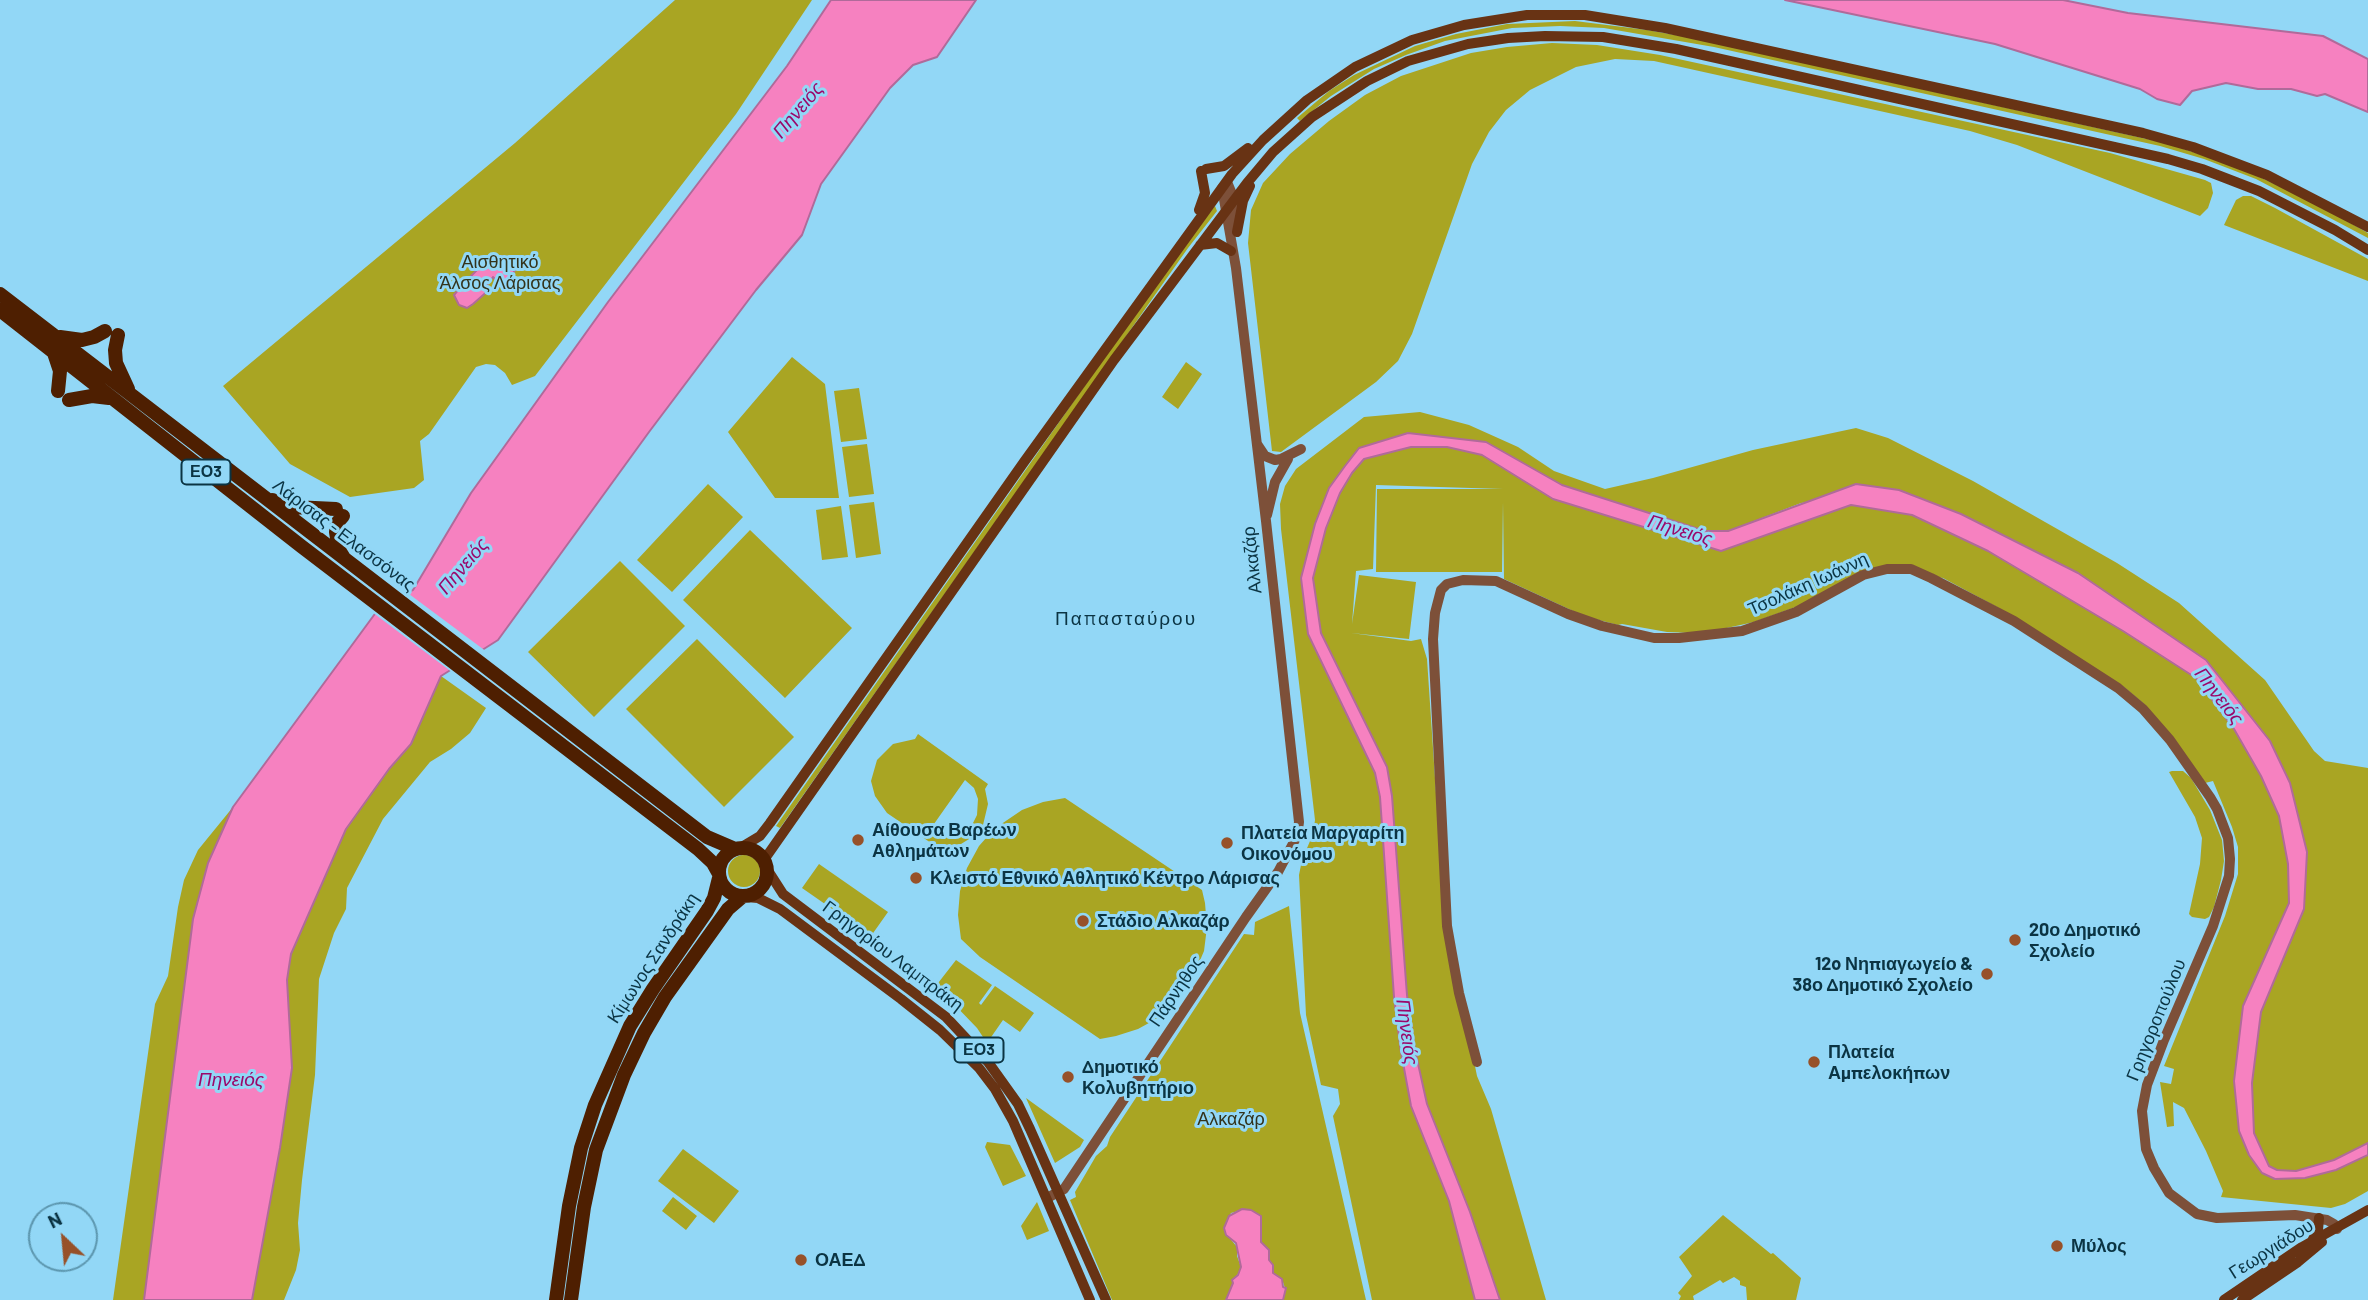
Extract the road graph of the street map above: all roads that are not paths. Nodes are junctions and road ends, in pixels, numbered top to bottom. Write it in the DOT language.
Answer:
graph roads {
  1 [pos="1263,140"];
  2 [pos="1262,166"];
  3 [pos="1224,185"];
  4 [pos="1234,199"];
  5 [pos="1226,211"];
  6 [pos="2368,227"];
  7 [pos="1189,232"];
  8 [pos="1237,232"];
  9 [pos="1200,245"];
  10 [pos="2368,250"];
  11 [pos="1231,251"];
  12 [pos="1236,268"];
  13 [pos="0,294"];
  14 [pos="0,310"];
  15 [pos="52,342"];
  16 [pos="79,366"];
  17 [pos="130,393"];
  18 [pos="111,398"];
  19 [pos="176,430"];
  20 [pos="1256,442"];
  21 [pos="1301,449"];
  22 [pos="1288,459"];
  23 [pos="263,498"];
  24 [pos="1266,521"];
  25 [pos="347,562"];
  26 [pos="503,690"];
  27 [pos="629,787"];
  28 [pos="738,849"];
  29 [pos="765,864"];
  30 [pos="719,875"];
  31 [pos="744,897"];
  32 [pos="1246,917"];
  33 [pos="2213,926"];
  34 [pos="1477,1062"];
  35 [pos="1062,1191"];
  36 [pos="1047,1198"];
  37 [pos="2368,1210"];
  38 [pos="2319,1219"];
  39 [pos="1073,1225"];
  40 [pos="2337,1229"];
  41 [pos="1060,1230"];
  42 [pos="2310,1243"];
  43 [pos="556,1300"];
  44 [pos="571,1300"];
  45 [pos="1090,1300"];
  46 [pos="1106,1300"];
  47 [pos="2224,1300"];
  48 [pos="2242,1300"];
  1 -- 3 [label="main road"];
  1 -- 6 [label="main road"];
  1 -- 7 [label="main road"];
  2 -- 4 [label="main road"];
  2 -- 8 [label="main road"];
  2 -- 10 [label="main road"];
  3 -- 4 [label="street, Αλκαζάρ"];
  3 -- 5 [label="street, Αλκαζάρ"];
  3 -- 7 [label="main road"];
  4 -- 5 [label="main road"];
  4 -- 8 [label="street, Αλκαζάρ"];
  5 -- 9 [label="main road"];
  5 -- 11 [label="street, Αλκαζάρ"];
  7 -- 28 [label="main road"];
  8 -- 12 [label="street, Αλκαζάρ"];
  9 -- 11 [label="main road"];
  9 -- 29 [label="main road"];
  11 -- 12 [label="street, Αλκαζάρ"];
  12 -- 20 [label="street, Αλκαζάρ"];
  13 -- 15 [label="highway, Λάρισας - Ελασσόνας / ΕΟ3"];
  14 -- 15 [label="highway, Λάρισας - Ελασσόνας / ΕΟ3"];
  15 -- 17 [label="highway, Λάρισας - Ελασσόνας / ΕΟ3"];
  15 -- 17 [label="highway"];
  15 -- 18 [label="highway, Λάρισας - Ελασσόνας / ΕΟ3"];
  15 -- 18 [label="highway"];
  16 -- 19 [label="highway"];
  17 -- 19 [label="highway, Λάρισας - Ελασσόνας / ΕΟ3"];
  18 -- 26 [label="highway, Λάρισας - Ελασσόνας / ΕΟ3"];
  19 -- 23 [label="highway, Λάρισας - Ελασσόνας / ΕΟ3"];
  20 -- 21 [label="street"];
  20 -- 24 [label="street, Αλκαζάρ"];
  22 -- 24 [label="street"];
  23 -- 25 [label="highway, Λάρισας - Ελασσόνας / ΕΟ3"];
  23 -- 25 [label="highway"];
  24 -- 32 [label="street, Αλκαζάρ"];
  25 -- 26 [label="highway, Λάρισας - Ελασσόνας / ΕΟ3"];
  26 -- 27 [label="highway, Λάρισας - Ελασσόνας / ΕΟ3"];
  27 -- 28 [label="highway, Λάρισας - Ελασσόνας / ΕΟ3"];
  27 -- 30 [label="highway, Λάρισας - Ελασσόνας / ΕΟ3"];
  28 -- 29 [label="highway, ΕΟ3"];
  28 -- 30 [label="highway"];
  29 -- 31 [label="highway"];
  29 -- 35 [label="main road, Γρηγορίου Λαμπράκη / ΕΟ3"];
  30 -- 31 [label="highway, ΕΟ3"];
  30 -- 43 [label="highway, Κίμωνος Σανδράκη"];
  31 -- 36 [label="main road, Γρηγορίου Λαμπράκη / ΕΟ3"];
  31 -- 44 [label="highway, Κίμωνος Σανδράκη"];
  32 -- 35 [label="street, Πάρνηθος"];
  33 -- 34 [label="street, Τσολάκη Ιωάννη"];
  33 -- 38 [label="street, Γρηγοροπούλου"];
  35 -- 36 [label="street"];
  35 -- 39 [label="main road, Γρηγορίου Λαμπράκη / ΕΟ3"];
  36 -- 41 [label="main road, Γρηγορίου Λαμπράκη / ΕΟ3"];
  37 -- 40 [label="main road, Γεωργιάδου"];
  38 -- 40 [label="street, Γρηγοροπούλου"];
  38 -- 42 [label="main road"];
  39 -- 41 [label="main road"];
  39 -- 46 [label="main road, Γρηγορίου Λαμπράκη / ΕΟ3"];
  40 -- 42 [label="main road, Γεωργιάδου"];
  40 -- 48 [label="main road, Γεωργιάδου"];
  41 -- 45 [label="main road, Γρηγορίου Λαμπράκη / ΕΟ3"];
  42 -- 47 [label="main road, Γεωργιάδου"];
}
